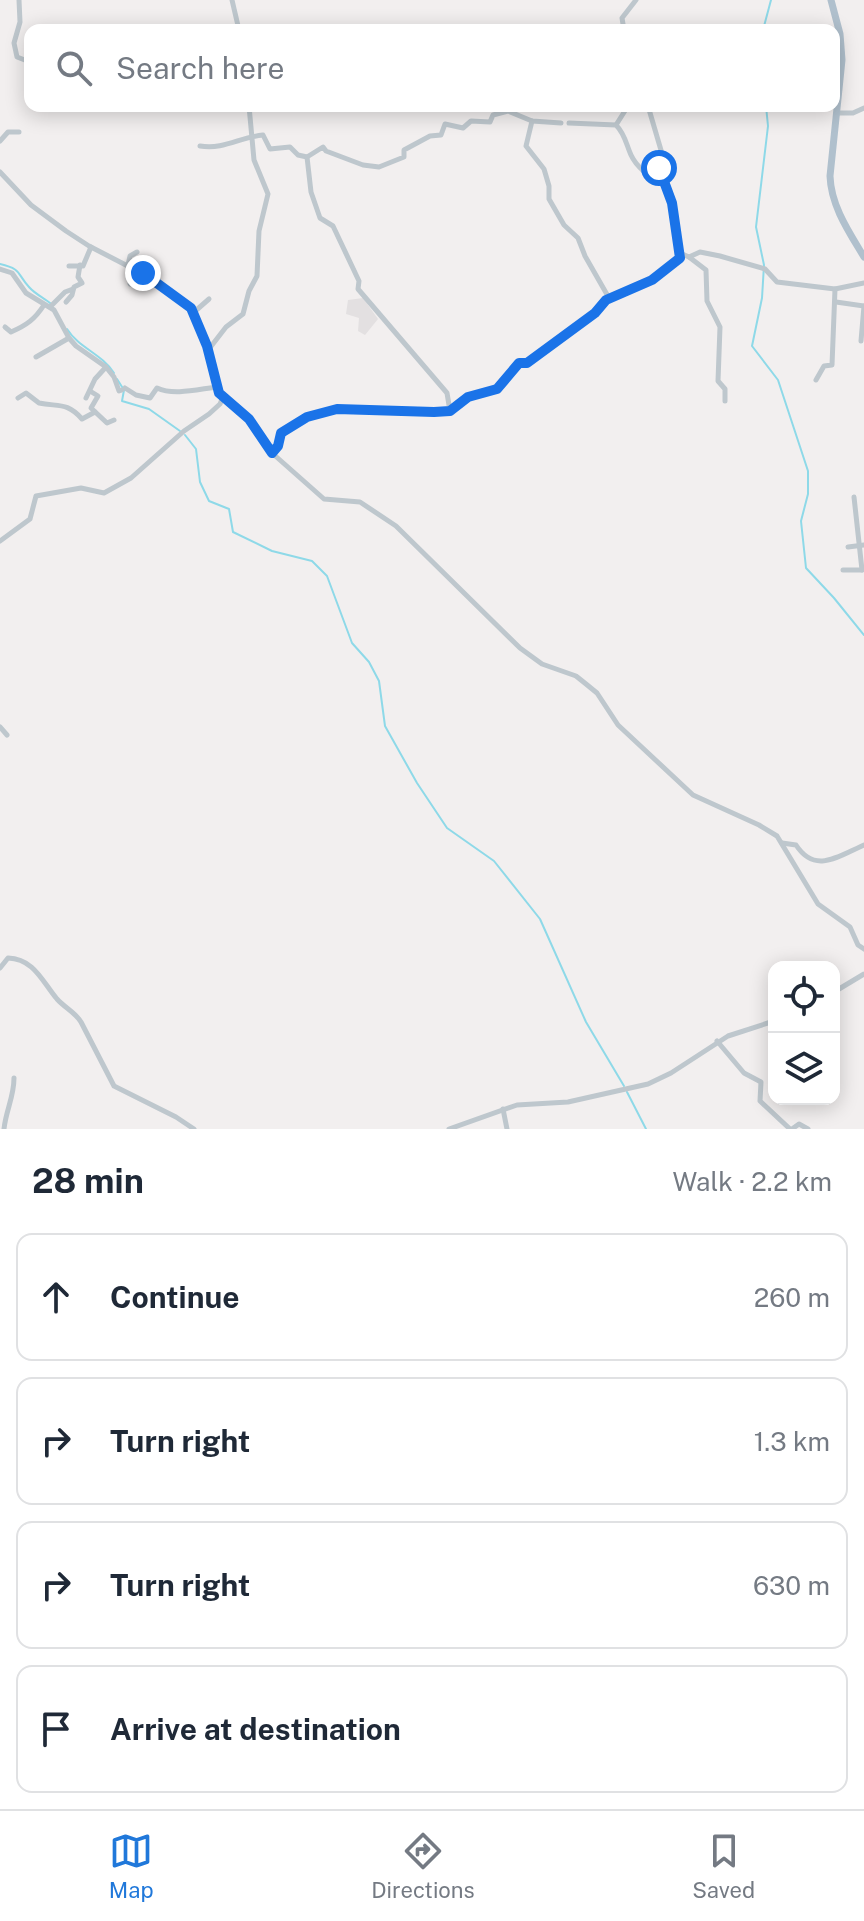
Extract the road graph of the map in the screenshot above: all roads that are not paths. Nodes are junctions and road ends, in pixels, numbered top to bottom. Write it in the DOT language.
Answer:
graph roads {
  1 [pos="19,0"];
  2 [pos="232,0"];
  3 [pos="636,0"];
  4 [pos="833,0"];
  5 [pos="238,24"];
  6 [pos="623,24"];
  7 [pos="839,24"];
  8 [pos="840,30"];
  9 [pos="24,60"];
  10 [pos="840,96"];
  11 [pos="864,108"];
  12 [pos="250,112"];
  13 [pos="504,112"];
  14 [pos="510,112"];
  15 [pos="624,112"];
  16 [pos="650,112"];
  17 [pos="838,113"];
  18 [pos="532,121"];
  19 [pos="561,123"];
  20 [pos="569,123"];
  21 [pos="616,125"];
  22 [pos="19,132"];
  23 [pos="253,136"];
  24 [pos="0,141"];
  25 [pos="200,146"];
  26 [pos="307,157"];
  27 [pos="0,172"];
  28 [pos="667,188"];
  29 [pos="91,247"];
  30 [pos="864,249"];
  31 [pos="137,252"];
  32 [pos="680,253"];
  33 [pos="689,257"];
  34 [pos="864,257"];
  35 [pos="80,265"];
  36 [pos="128,265"];
  37 [pos="69,266"];
  38 [pos="0,269"];
  39 [pos="143,273"];
  40 [pos="864,283"];
  41 [pos="130,284"];
  42 [pos="73,289"];
  43 [pos="835,289"];
  44 [pos="609,298"];
  45 [pos="209,299"];
  46 [pos="66,302"];
  47 [pos="836,302"];
  48 [pos="50,305"];
  49 [pos="864,306"];
  50 [pos="193,313"];
  51 [pos="5,327"];
  52 [pos="69,338"];
  53 [pos="861,341"];
  54 [pos="208,350"];
  55 [pos="36,357"];
  56 [pos="106,367"];
  57 [pos="816,380"];
  58 [pos="217,387"];
  59 [pos="90,391"];
  60 [pos="223,397"];
  61 [pos="18,398"];
  62 [pos="86,398"];
  63 [pos="725,401"];
  64 [pos="450,411"];
  65 [pos="95,412"];
  66 [pos="114,420"];
  67 [pos="272,453"];
  68 [pos="854,497"];
  69 [pos="0,541"];
  70 [pos="862,545"];
  71 [pos="848,547"];
  72 [pos="843,570"];
  73 [pos="863,570"];
  74 [pos="0,727"];
  75 [pos="7,735"];
  76 [pos="782,843"];
  77 [pos="864,845"];
  78 [pos="864,949"];
  79 [pos="0,968"];
  80 [pos="864,974"];
  81 [pos="840,988"];
  82 [pos="768,1023"];
  83 [pos="717,1041"];
  84 [pos="14,1078"];
  85 [pos="503,1109"];
  86 [pos="4,1129"];
  87 [pos="194,1129"];
  88 [pos="449,1129"];
  89 [pos="507,1129"];
  90 [pos="791,1129"];
  91 [pos="808,1129"];
  1 -- 9 [label="street"];
  2 -- 5 [label="street"];
  3 -- 6 [label="street"];
  4 -- 7 [label="main road"];
  8 -- 10 [label="main road"];
  11 -- 17 [label="street"];
  12 -- 23 [label="street"];
  13 -- 26 [label="street"];
  14 -- 18 [label="street"];
  15 -- 21 [label="street"];
  16 -- 28 [label="street"];
  17 -- 30 [label="main road"];
  17 -- 34 [label="main road"];
  18 -- 19 [label="street"];
  18 -- 44 [label="street"];
  20 -- 21 [label="street"];
  21 -- 28 [label="street"];
  22 -- 24 [label="street"];
  23 -- 25 [label="street"];
  23 -- 26 [label="street"];
  23 -- 54 [label="street"];
  26 -- 64 [label="street"];
  27 -- 29 [label="street"];
  28 -- 32 [label="street"];
  29 -- 35 [label="street"];
  29 -- 36 [label="street"];
  31 -- 36 [label="street"];
  32 -- 33 [label="street"];
  32 -- 44 [label="street"];
  33 -- 43 [label="street"];
  33 -- 63 [label="street"];
  35 -- 37 [label="street"];
  35 -- 42 [label="street"];
  36 -- 39 [label="street"];
  38 -- 48 [label="street"];
  39 -- 41 [label="street"];
  39 -- 50 [label="street"];
  40 -- 43 [label="street"];
  42 -- 46 [label="street"];
  42 -- 48 [label="street"];
  43 -- 47 [label="street"];
  44 -- 64 [label="street"];
  45 -- 50 [label="street"];
  47 -- 49 [label="street"];
  47 -- 57 [label="street"];
  48 -- 51 [label="street"];
  48 -- 52 [label="street"];
  49 -- 53 [label="street"];
  50 -- 54 [label="street"];
  52 -- 55 [label="street"];
  52 -- 56 [label="street"];
  54 -- 58 [label="street"];
  56 -- 58 [label="street"];
  56 -- 59 [label="street"];
  58 -- 60 [label="street"];
  59 -- 62 [label="street"];
  59 -- 65 [label="street"];
  60 -- 67 [label="street"];
  60 -- 69 [label="street"];
  61 -- 65 [label="street"];
  64 -- 67 [label="street"];
  65 -- 66 [label="street"];
  67 -- 76 [label="street"];
  68 -- 70 [label="street"];
  70 -- 71 [label="street"];
  70 -- 73 [label="street"];
  72 -- 73 [label="street"];
  74 -- 75 [label="street"];
  76 -- 77 [label="street"];
  76 -- 78 [label="street"];
  79 -- 87 [label="street"];
  80 -- 81 [label="street"];
  82 -- 83 [label="street"];
  83 -- 85 [label="street"];
  83 -- 90 [label="street"];
  84 -- 86 [label="street"];
  85 -- 88 [label="street"];
  85 -- 89 [label="street"];
  90 -- 91 [label="street"];
}
